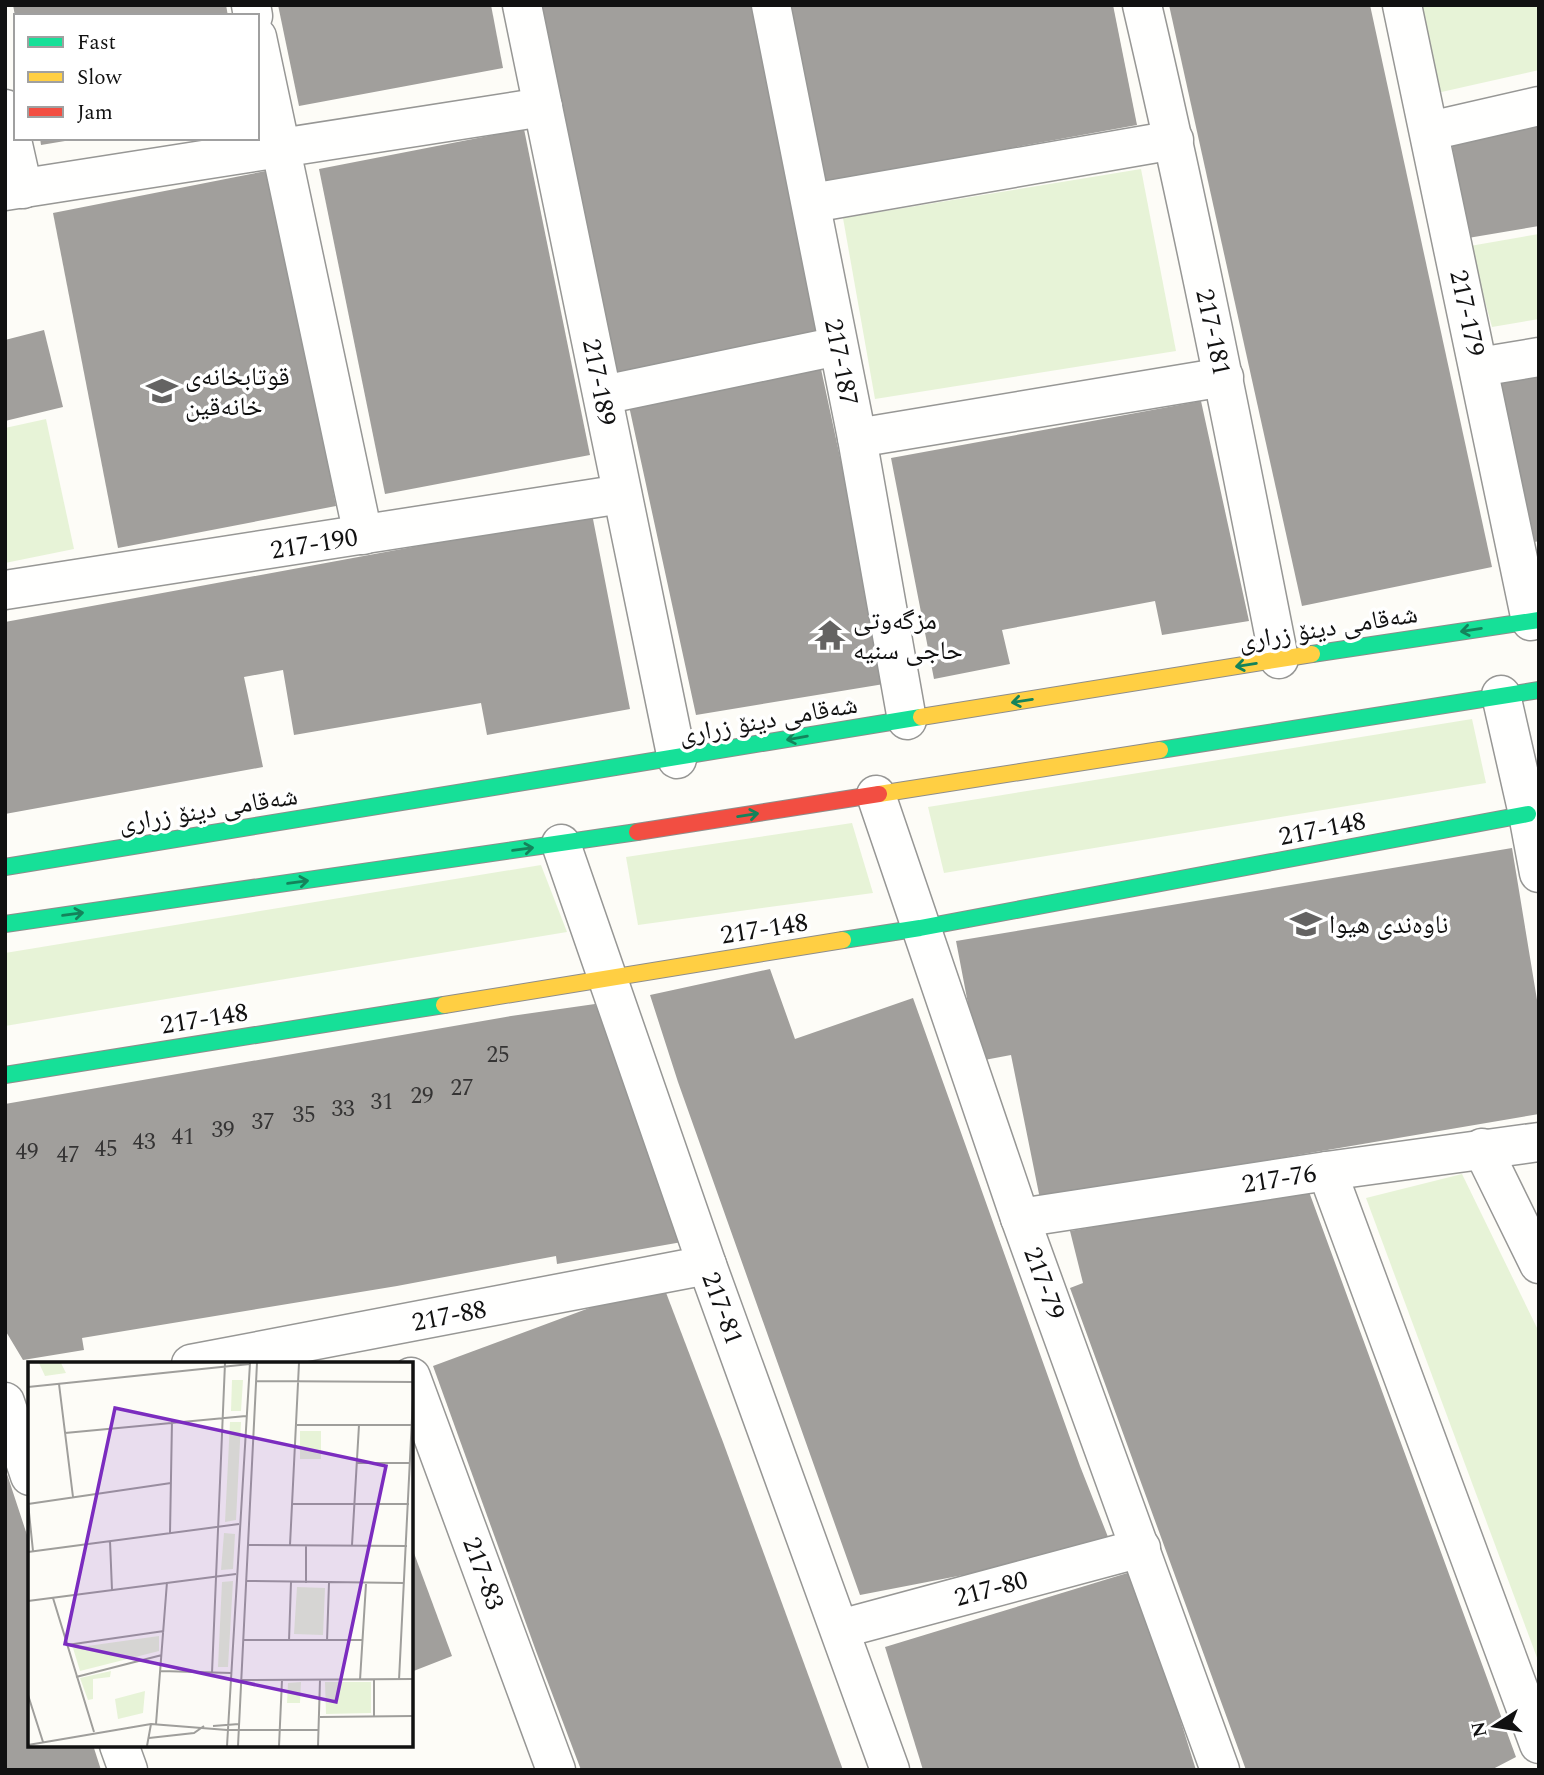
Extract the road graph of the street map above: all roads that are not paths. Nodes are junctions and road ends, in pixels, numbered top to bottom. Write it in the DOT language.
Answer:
graph roads {
  1 [pos="522,5"];
  2 [pos="771,5"];
  3 [pos="1142,5"];
  4 [pos="1402,5"];
  5 [pos="259,46"];
  6 [pos="1539,106"];
  7 [pos="543,107"];
  8 [pos="5,109"];
  9 [pos="1430,131"];
  10 [pos="1174,140"];
  11 [pos="281,149"];
  12 [pos="14,190"];
  13 [pos="812,203"];
  14 [pos="838,346"];
  15 [pos="1539,357"];
  16 [pos="1479,367"];
  17 [pos="1224,377"];
  18 [pos="603,395"];
  19 [pos="857,438"];
  20 [pos="622,494"];
  21 [pos="363,535"];
  22 [pos="5,590"];
  23 [pos="1535,620"];
  24 [pos="1279,659"];
  25 [pos="1539,690"];
  26 [pos="1502,695"];
  27 [pos="907,720"];
  28 [pos="677,759"];
  29 [pos="876,795"];
  30 [pos="1528,814"];
  31 [pos="561,844"];
  32 [pos="5,867"];
  33 [pos="1539,873"];
  34 [pos="5,924"];
  35 [pos="920,928"];
  36 [pos="607,977"];
  37 [pos="5,1075"];
  38 [pos="1539,1142"];
  39 [pos="1482,1148"];
  40 [pos="1327,1171"];
  41 [pos="1020,1217"];
  42 [pos="1539,1264"];
  43 [pos="707,1265"];
  44 [pos="392,1326"];
  45 [pos="202,1362"];
  46 [pos="405,1362"];
  47 [pos="413,1382"];
  48 [pos="28,1395"];
  49 [pos="5,1401"];
  50 [pos="28,1470"];
  51 [pos="1141,1548"];
  52 [pos="840,1629"];
  53 [pos="1539,1744"];
  54 [pos="121,1747"];
  55 [pos="1539,1763"];
  56 [pos="128,1770"];
  57 [pos="556,1770"];
  58 [pos="890,1770"];
  59 [pos="1220,1770"];
  60 [pos="1525,1770"];
  1 -- 7 [label="street, 217-189"];
  2 -- 13 [label="street, 217-187"];
  3 -- 10 [label="street, 217-181"];
  4 -- 9 [label="street, 217-179"];
  5 -- 11 [label="street"];
  6 -- 9 [label="street"];
  7 -- 11 [label="street"];
  7 -- 18 [label="street, 217-189"];
  8 -- 12 [label="street"];
  9 -- 16 [label="street, 217-179"];
  10 -- 13 [label="street"];
  10 -- 17 [label="street, 217-181"];
  11 -- 12 [label="street"];
  11 -- 21 [label="street"];
  13 -- 14 [label="street, 217-187"];
  14 -- 18 [label="street"];
  14 -- 19 [label="street, 217-187"];
  15 -- 16 [label="street"];
  16 -- 23 [label="street, 217-179"];
  17 -- 19 [label="street"];
  17 -- 24 [label="street, 217-181"];
  18 -- 20 [label="street, 217-189"];
  19 -- 27 [label="street, 217-187"];
  20 -- 21 [label="street, 217-190"];
  20 -- 28 [label="street, 217-189"];
  21 -- 22 [label="street, 217-190"];
  23 -- 24 [label="main road, شەقامی دینۆ زراری, one-way"];
  24 -- 27 [label="main road, شەقامی دینۆ زراری, one-way"];
  25 -- 26 [label="main road"];
  26 -- 29 [label="main road"];
  26 -- 30 [label="street"];
  27 -- 28 [label="main road, شەقامی دینۆ زراری, one-way"];
  28 -- 32 [label="main road, شەقامی دینۆ زراری"];
  31 -- 29 [label="main road, one-way"];
  29 -- 35 [label="street, 217-79"];
  30 -- 33 [label="street"];
  30 -- 35 [label="main road, 217-148"];
  34 -- 31 [label="main road, one-way"];
  31 -- 36 [label="street, 217-81"];
  35 -- 36 [label="main road, 217-148"];
  35 -- 41 [label="street, 217-79"];
  36 -- 37 [label="main road, 217-148"];
  36 -- 43 [label="street, 217-81"];
  38 -- 39 [label="street, 217-76"];
  39 -- 40 [label="street, 217-76"];
  39 -- 42 [label="street"];
  40 -- 41 [label="street, 217-76"];
  40 -- 53 [label="street"];
  41 -- 51 [label="street, 217-79"];
  43 -- 44 [label="street, 217-88"];
  43 -- 52 [label="street, 217-81"];
  44 -- 45 [label="street, 217-88"];
  44 -- 46 [label="street"];
  47 -- 57 [label="street, 217-83"];
  48 -- 49 [label="street"];
  49 -- 50 [label="street"];
  51 -- 52 [label="street, 217-80"];
  51 -- 59 [label="street, 217-79"];
  52 -- 58 [label="street, 217-81"];
  54 -- 56 [label="street"];
  55 -- 60 [label="street"];
}
